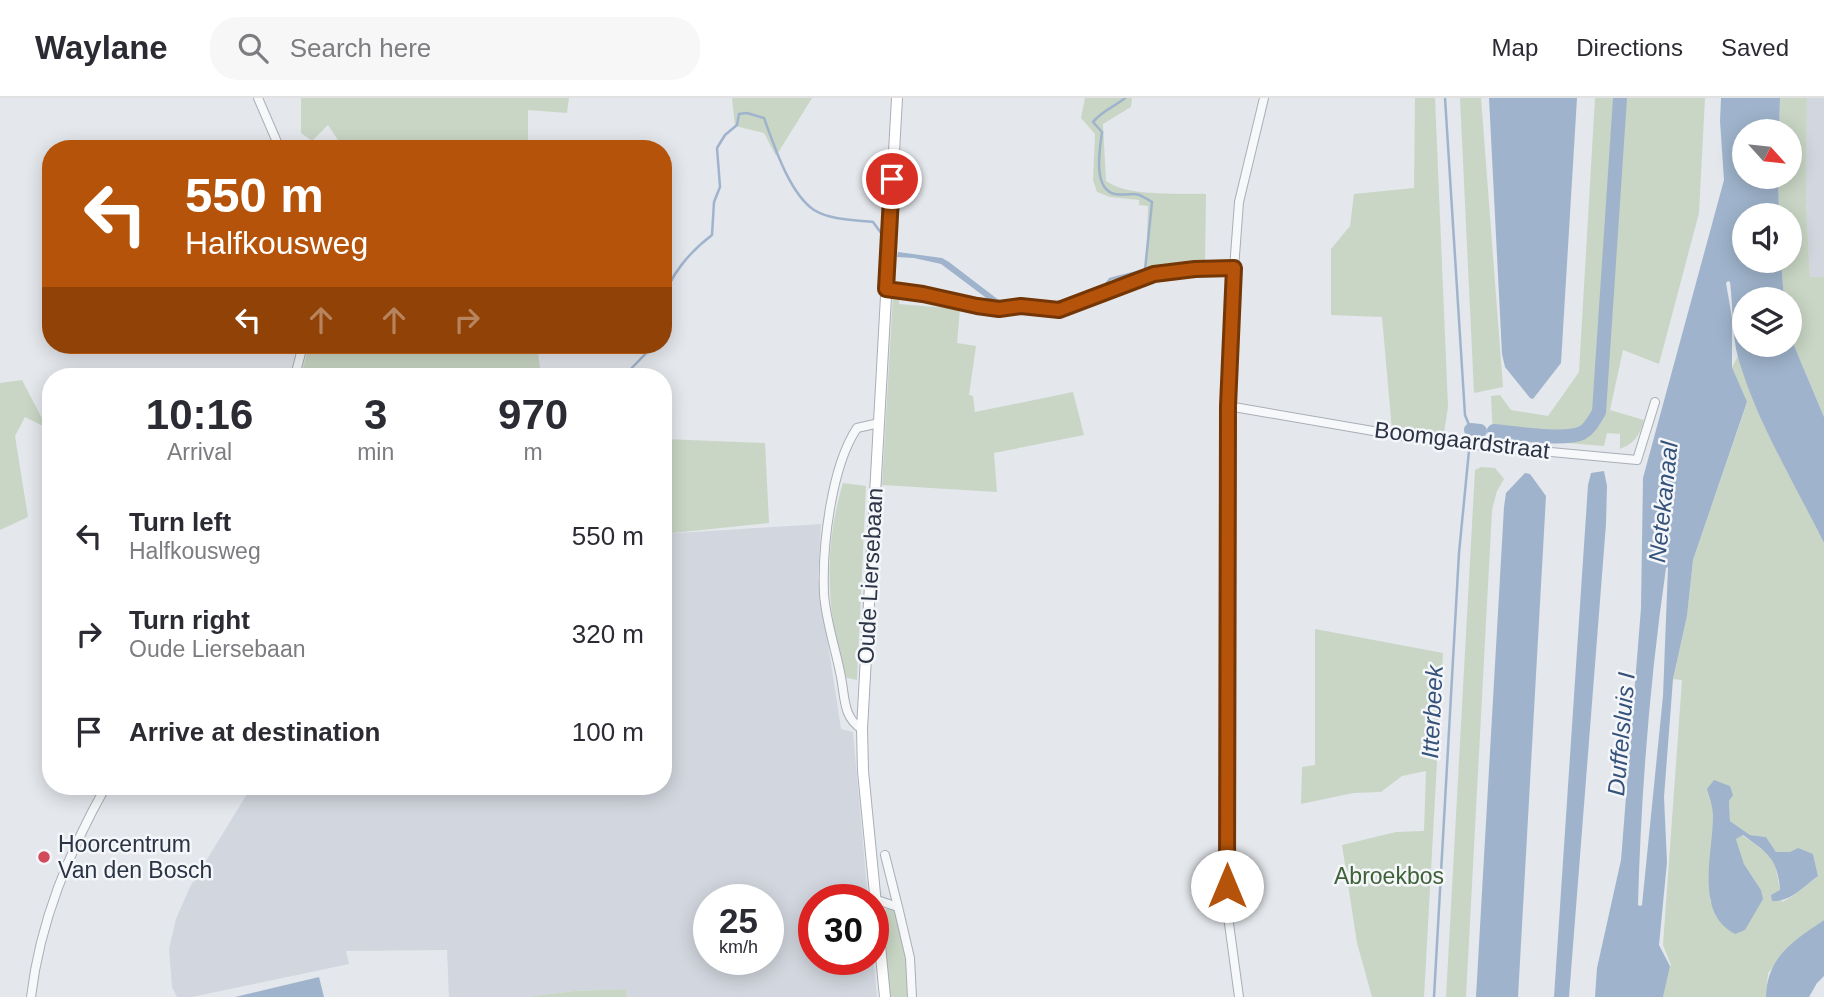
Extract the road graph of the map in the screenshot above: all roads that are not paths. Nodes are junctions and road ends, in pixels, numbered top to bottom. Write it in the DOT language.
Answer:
graph roads {
  1 [pos="258,98"];
  2 [pos="897,98"];
  3 [pos="1264,98"];
  4 [pos="276,140"];
  5 [pos="1234,268"];
  6 [pos="886,289"];
  7 [pos="1655,402"];
  8 [pos="1228,406"];
  9 [pos="879,423"];
  10 [pos="862,729"];
  11 [pos="101,795"];
  12 [pos="885,855"];
  13 [pos="873,884"];
  14 [pos="889,904"];
  15 [pos="898,907"];
  16 [pos="883,975"];
  17 [pos="31,997"];
  18 [pos="885,997"];
  19 [pos="912,997"];
  20 [pos="1240,997"];
  1 -- 4 [label="street"];
  2 -- 6 [label="main road, Oude Liersebaan"];
  3 -- 5 [label="street"];
  5 -- 6 [label="street"];
  5 -- 8 [label="street"];
  6 -- 9 [label="main road, Oude Liersebaan"];
  7 -- 8 [label="street, Boomgaardstraat"];
  8 -- 20 [label="street"];
  9 -- 10 [label="main road, Oude Liersebaan"];
  9 -- 10 [label="street, Oude Liersebaan"];
  10 -- 13 [label="main road, Oude Liersebaan"];
  11 -- 17 [label="street"];
  12 -- 15 [label="street"];
  14 -- 15 [label="street"];
  15 -- 19 [label="street"];
  16 -- 18 [label="main road, Oude Liersebaan"];
}
